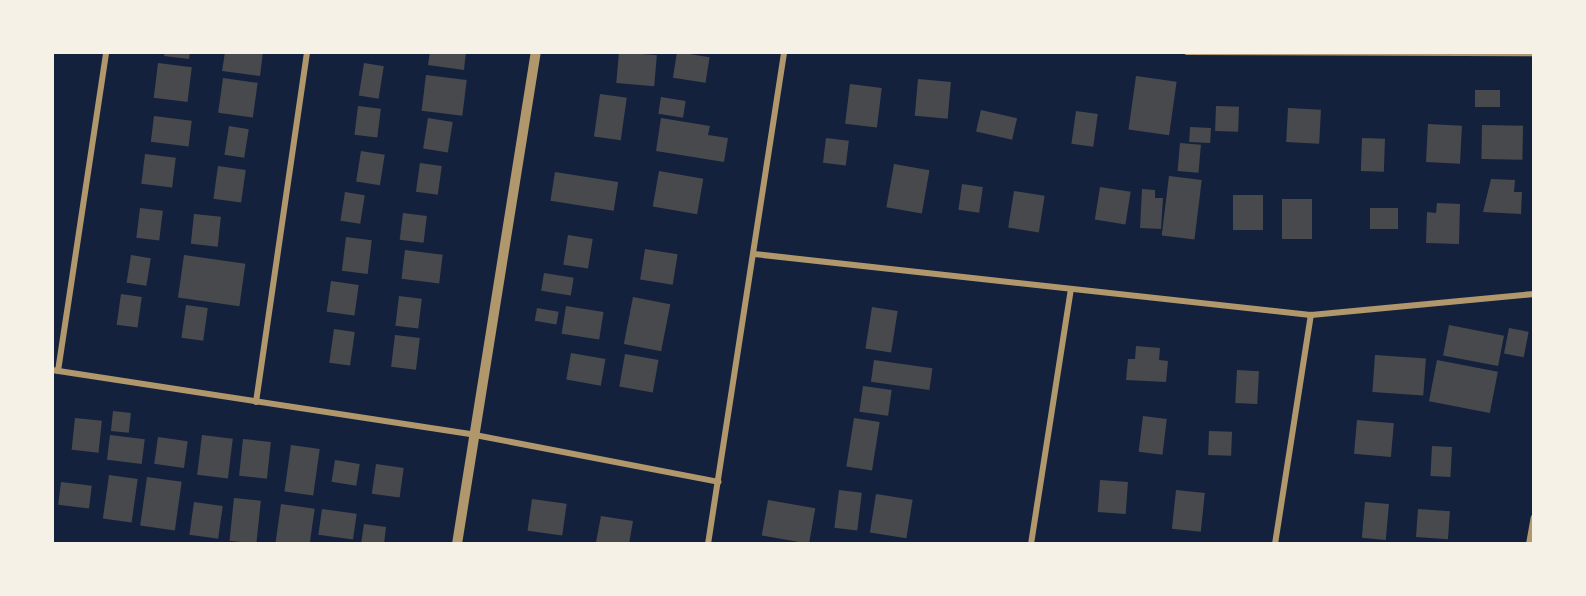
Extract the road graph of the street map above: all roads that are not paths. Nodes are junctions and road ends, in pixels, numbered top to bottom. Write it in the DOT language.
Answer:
graph roads {
  1 [pos="106,52"];
  2 [pos="307,52"];
  3 [pos="536,52"];
  4 [pos="784,52"];
  5 [pos="1186,52"];
  6 [pos="1533,53"];
  7 [pos="754,254"];
  8 [pos="1071,290"];
  9 [pos="1533,294"];
  10 [pos="1311,315"];
  11 [pos="56,371"];
  12 [pos="256,402"];
  13 [pos="475,435"];
  14 [pos="718,482"];
  15 [pos="1533,517"];
  16 [pos="458,543"];
  17 [pos="708,543"];
  18 [pos="1031,543"];
  19 [pos="1275,543"];
  20 [pos="1529,543"];
  1 -- 11 [label="street"];
  2 -- 12 [label="street"];
  3 -- 13 [label="street"];
  4 -- 7 [label="street"];
  5 -- 6 [label="street"];
  7 -- 8 [label="street"];
  7 -- 14 [label="street"];
  8 -- 10 [label="street"];
  8 -- 18 [label="street"];
  9 -- 10 [label="street"];
  10 -- 19 [label="street"];
  11 -- 12 [label="street"];
  12 -- 13 [label="street"];
  13 -- 14 [label="street"];
  13 -- 16 [label="street"];
  14 -- 17 [label="street"];
  15 -- 20 [label="street"];
}
